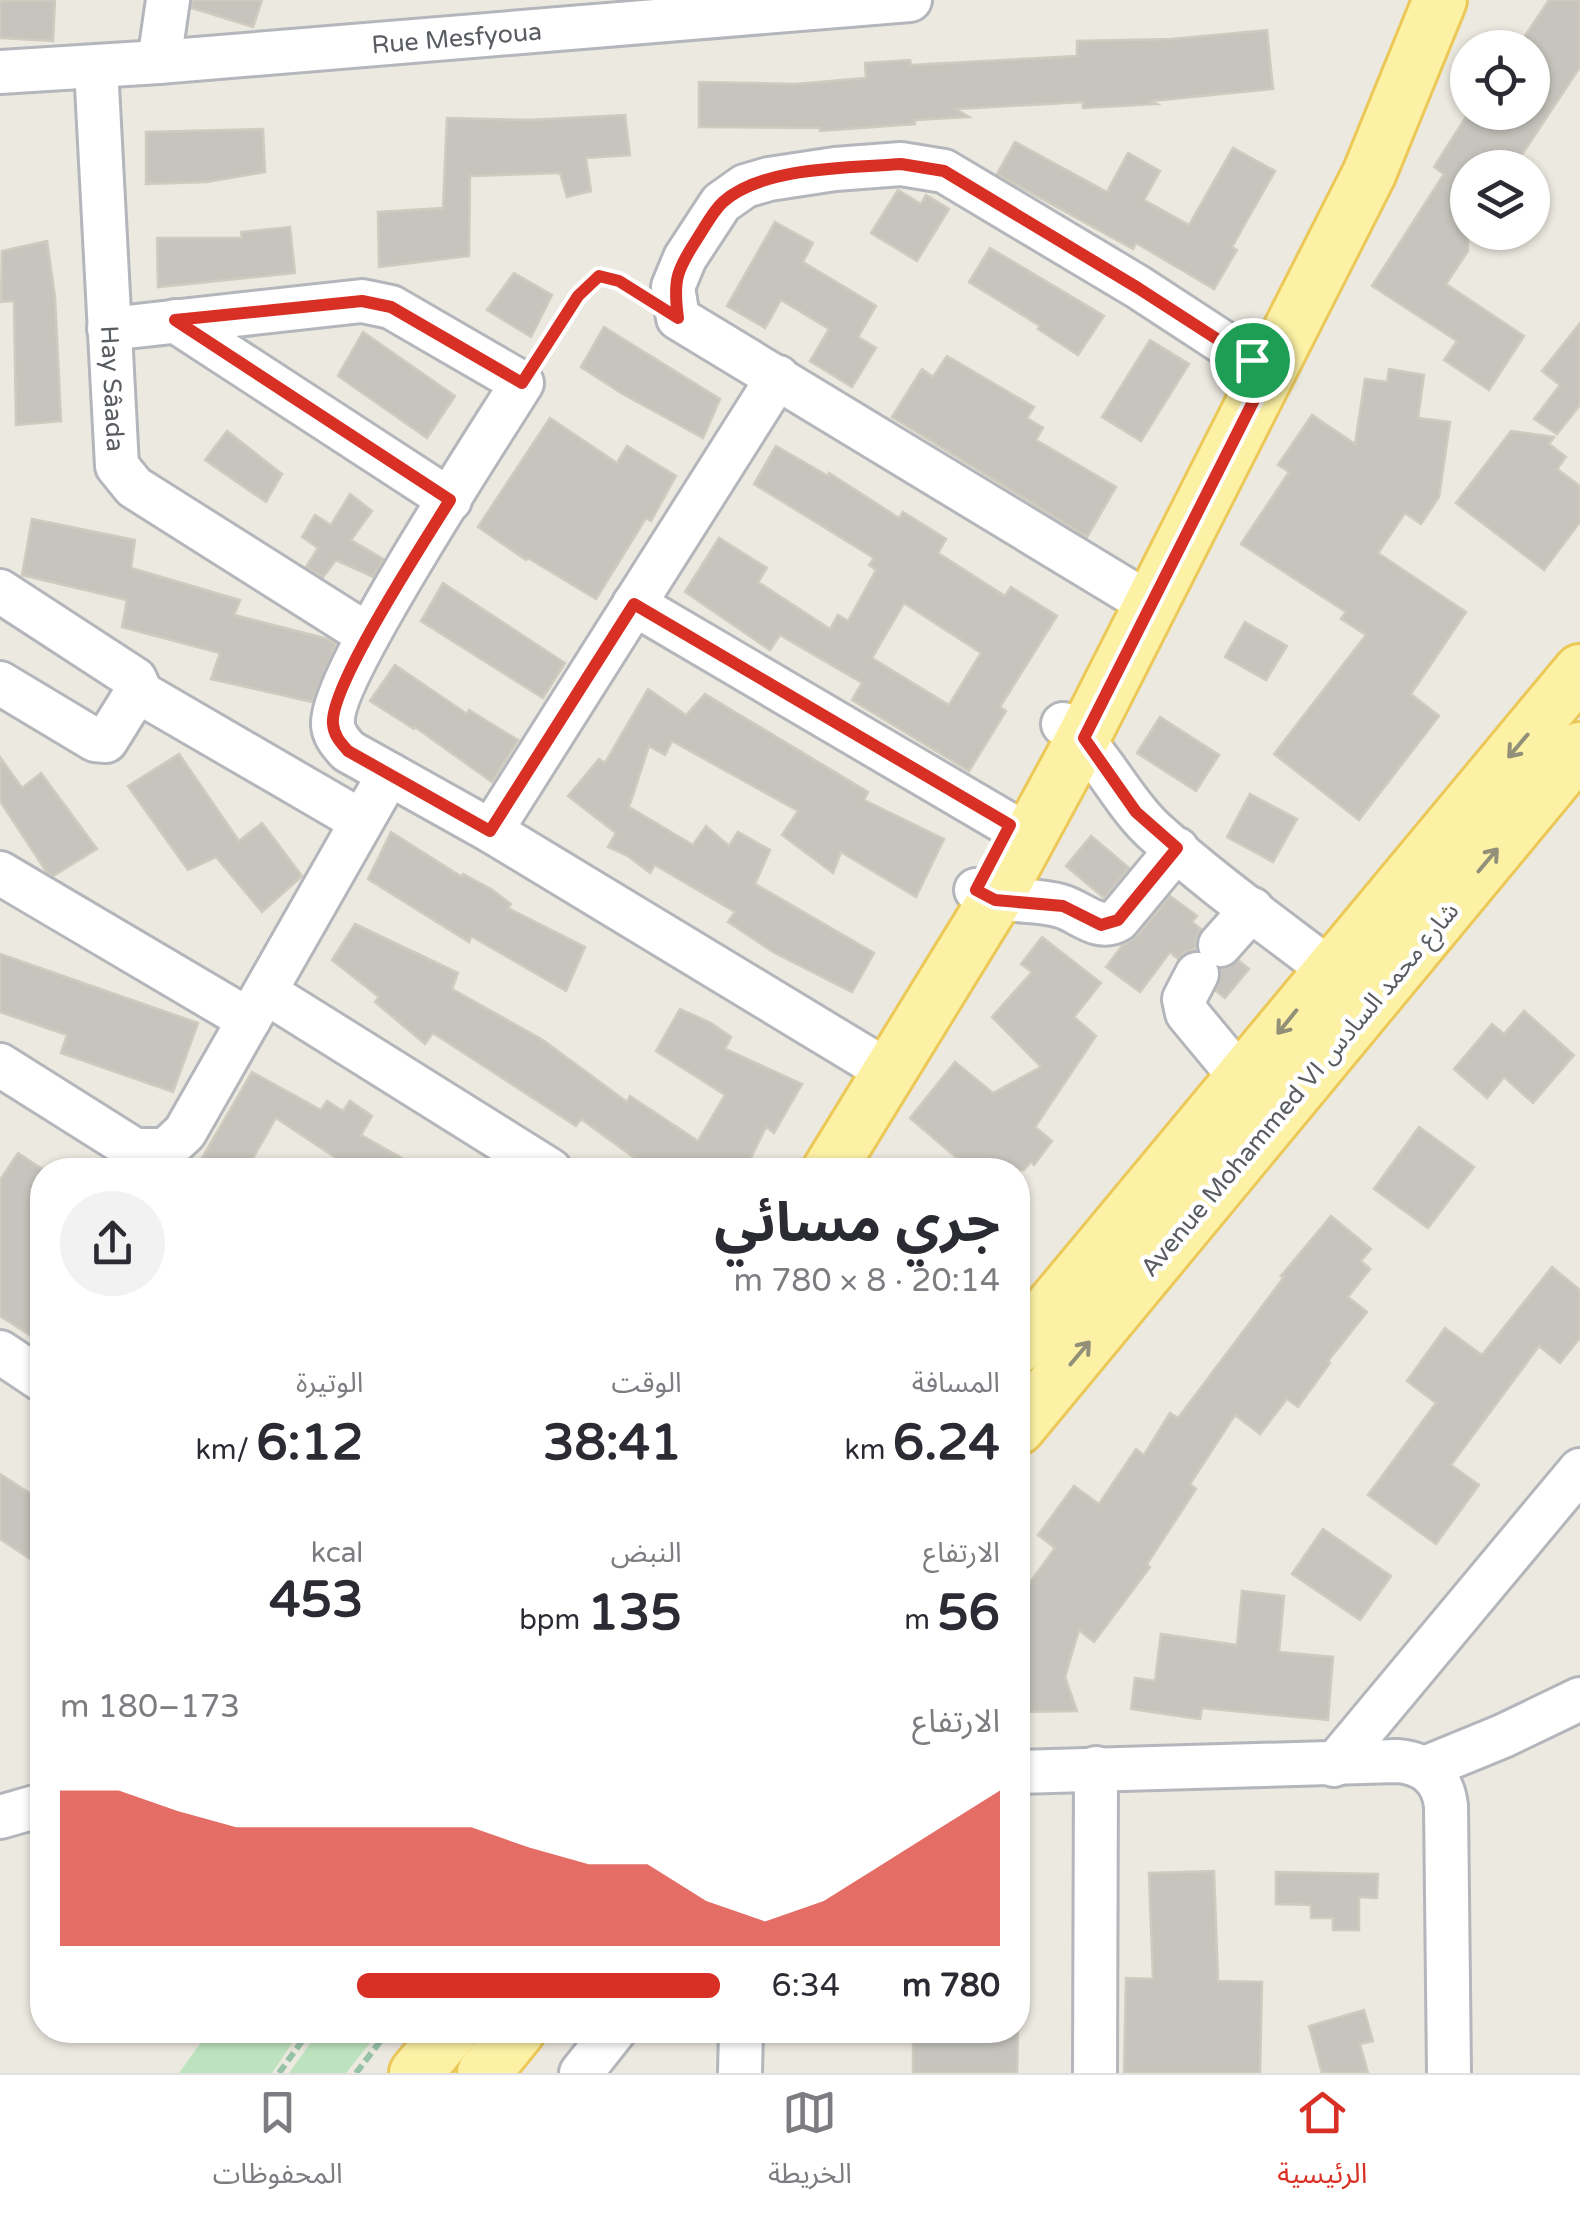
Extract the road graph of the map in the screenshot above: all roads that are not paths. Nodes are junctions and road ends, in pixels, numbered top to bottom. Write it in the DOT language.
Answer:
graph roads {
  1 [pos="168,0"];
  2 [pos="910,0"];
  3 [pos="1420,0"];
  4 [pos="1440,0"];
  5 [pos="159,62"];
  6 [pos="96,67"];
  7 [pos="0,72"];
  8 [pos="175,320"];
  9 [pos="109,329"];
  10 [pos="1260,366"];
  11 [pos="778,377"];
  12 [pos="450,500"];
  13 [pos="0,592"];
  14 [pos="1141,598"];
  15 [pos="634,604"];
  16 [pos="368,635"];
  17 [pos="1580,671"];
  18 [pos="0,683"];
  19 [pos="139,692"];
  20 [pos="1073,731"];
  21 [pos="1580,749"];
  22 [pos="389,774"];
  23 [pos="360,821"];
  24 [pos="490,831"];
  25 [pos="1020,831"];
  26 [pos="1177,848"];
  27 [pos="0,873"];
  28 [pos="985,895"];
  29 [pos="1252,909"];
  30 [pos="1330,970"];
  31 [pos="258,1007"];
  32 [pos="0,1065"];
  33 [pos="882,1067"];
  34 [pos="1241,1078"];
  35 [pos="529,1158"];
  36 [pos="818,1158"];
  37 [pos="835,1158"];
  38 [pos="1030,1333"];
  39 [pos="0,1352"];
  40 [pos="30,1372"];
  41 [pos="1030,1414"];
  42 [pos="1580,1470"];
  43 [pos="1580,1699"];
  44 [pos="1334,1765"];
  45 [pos="1096,1768"];
  46 [pos="1425,1768"];
  47 [pos="1030,1771"];
  48 [pos="30,1808"];
  49 [pos="0,1817"];
  50 [pos="605,2043"];
  51 [pos="741,2043"];
  52 [pos="581,2073"];
  53 [pos="740,2073"];
  54 [pos="1095,2073"];
  55 [pos="1449,2073"];
  1 -- 5 [label="street"];
  2 -- 5 [label="street, Rue Mesfyoua"];
  3 -- 10 [label="main road"];
  4 -- 10 [label="main road"];
  5 -- 6 [label="street, Rue Mesfyoua"];
  6 -- 7 [label="street, Rue Mesfyoua"];
  6 -- 9 [label="street, Hay Sâada"];
  8 -- 9 [label="street"];
  8 -- 12 [label="street"];
  8 -- 12 [label="street"];
  9 -- 16 [label="street, Hay Sâada"];
  10 -- 11 [label="street"];
  10 -- 14 [label="main road"];
  11 -- 14 [label="street"];
  11 -- 15 [label="street"];
  12 -- 16 [label="street"];
  13 -- 19 [label="street"];
  14 -- 20 [label="main road"];
  15 -- 24 [label="street"];
  15 -- 25 [label="street"];
  16 -- 22 [label="street"];
  17 -- 30 [label="main road, Avenue Mohammed VI شارع محمد السادس, one-way"];
  18 -- 19 [label="street"];
  19 -- 23 [label="street"];
  20 -- 25 [label="main road"];
  20 -- 26 [label="street"];
  41 -- 21 [label="main road, Avenue Mohammed VI شارع محمد السادس, one-way"];
  22 -- 23 [label="street"];
  22 -- 24 [label="street"];
  23 -- 31 [label="street"];
  24 -- 33 [label="street"];
  25 -- 28 [label="main road"];
  26 -- 28 [label="street"];
  26 -- 29 [label="street"];
  27 -- 31 [label="street"];
  28 -- 33 [label="main road"];
  29 -- 30 [label="street"];
  29 -- 34 [label="street"];
  30 -- 34 [label="main road, Avenue Mohammed VI شارع محمد السادس, one-way"];
  31 -- 32 [label="street"];
  31 -- 35 [label="street"];
  33 -- 36 [label="main road"];
  33 -- 37 [label="main road"];
  34 -- 38 [label="main road, Avenue Mohammed VI شارع محمد السادس"];
  39 -- 40 [label="street"];
  42 -- 44 [label="street"];
  43 -- 46 [label="street"];
  44 -- 45 [label="street"];
  44 -- 46 [label="street"];
  45 -- 47 [label="street"];
  45 -- 54 [label="street"];
  46 -- 55 [label="street"];
  48 -- 49 [label="street"];
  50 -- 52 [label="street"];
  51 -- 53 [label="street"];
}
